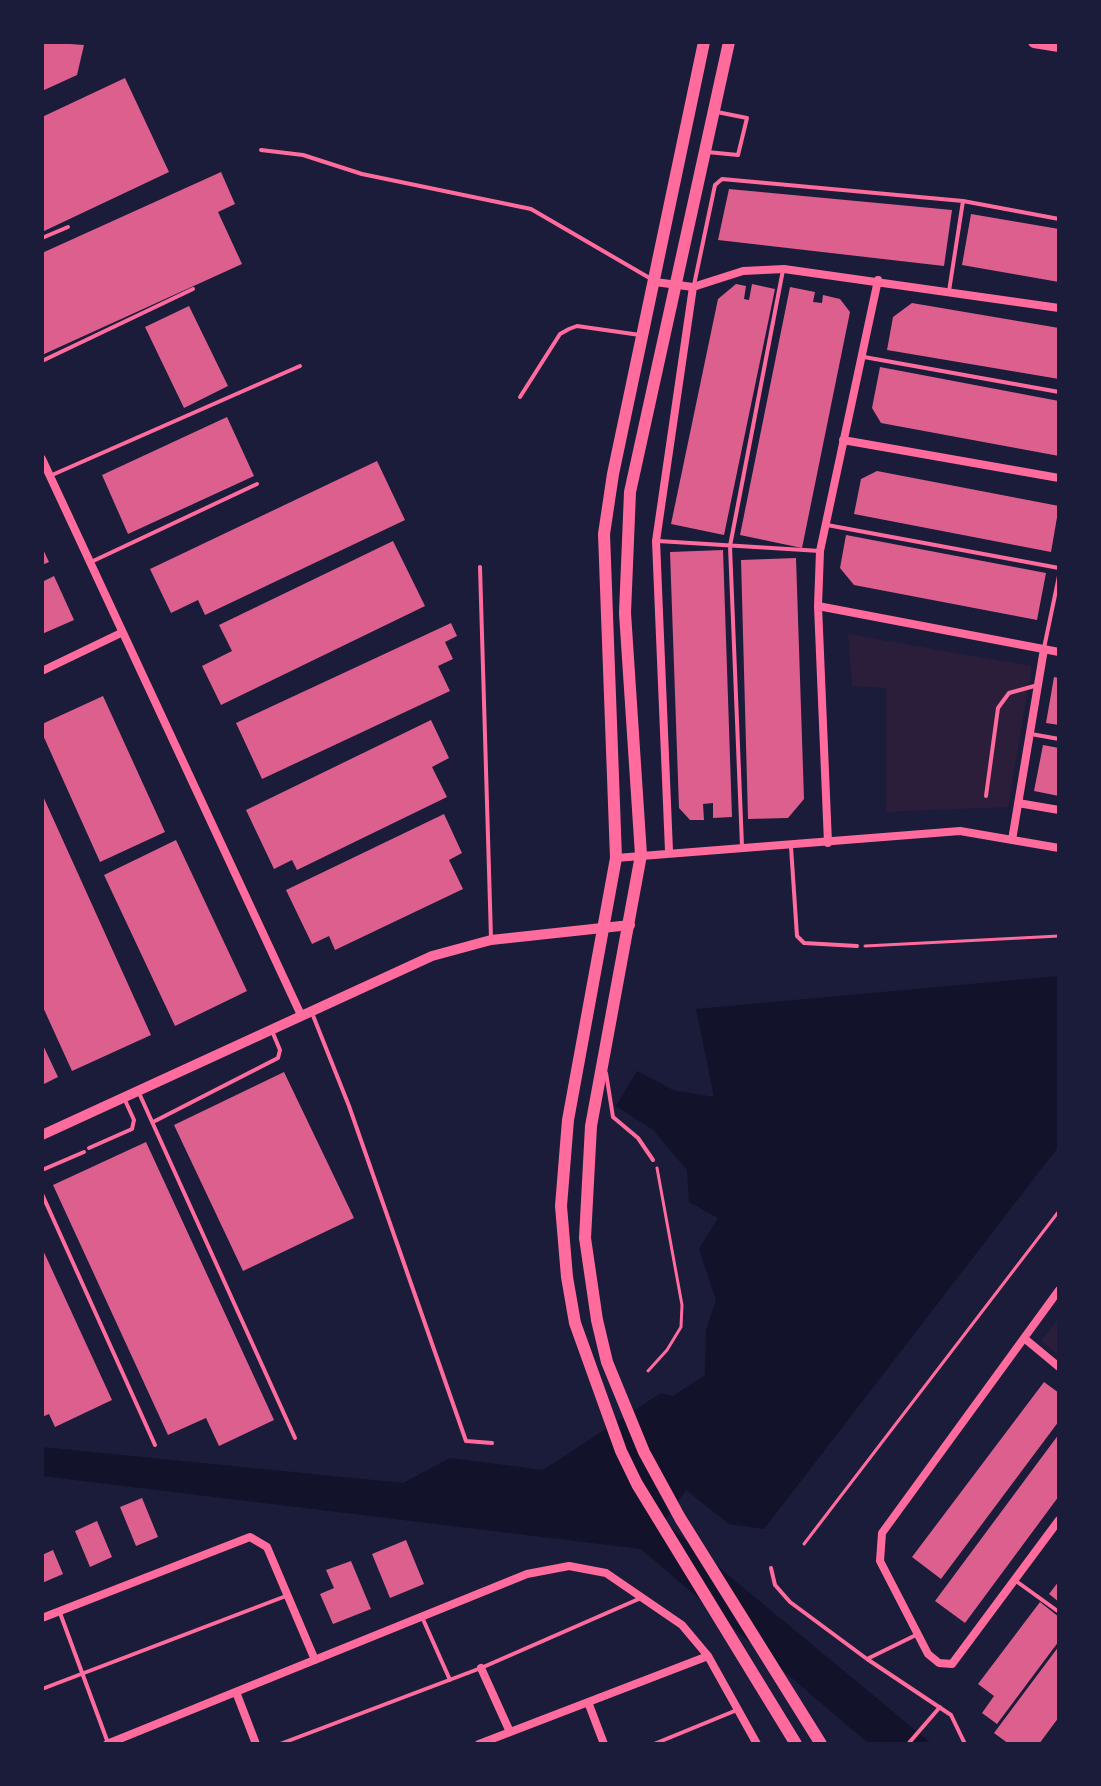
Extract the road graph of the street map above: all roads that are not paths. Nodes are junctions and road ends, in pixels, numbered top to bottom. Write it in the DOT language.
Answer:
graph roads {
  1 [pos="729,42"];
  2 [pos="1034,42"];
  3 [pos="703,43"];
  4 [pos="1059,46"];
  5 [pos="715,111"];
  6 [pos="261,150"];
  7 [pos="705,151"];
  8 [pos="963,201"];
  9 [pos="1059,219"];
  10 [pos="68,227"];
  11 [pos="42,238"];
  12 [pos="784,269"];
  13 [pos="878,280"];
  14 [pos="655,282"];
  15 [pos="675,285"];
  16 [pos="693,287"];
  17 [pos="193,289"];
  18 [pos="949,291"];
  19 [pos="1059,308"];
  20 [pos="643,336"];
  21 [pos="862,357"];
  22 [pos="42,361"];
  23 [pos="300,366"];
  24 [pos="1059,392"];
  25 [pos="520,397"];
  26 [pos="843,440"];
  27 [pos="42,459"];
  28 [pos="49,476"];
  29 [pos="1059,478"];
  30 [pos="257,484"];
  31 [pos="825,524"];
  32 [pos="656,541"];
  33 [pos="730,546"];
  34 [pos="820,551"];
  35 [pos="89,563"];
  36 [pos="480,567"];
  37 [pos="1059,568"];
  38 [pos="1059,576"];
  39 [pos="818,606"];
  40 [pos="121,633"];
  41 [pos="1044,649"];
  42 [pos="1059,652"];
  43 [pos="42,671"];
  44 [pos="1038,685"];
  45 [pos="1029,734"];
  46 [pos="1059,739"];
  47 [pos="986,796"];
  48 [pos="1018,803"];
  49 [pos="1059,810"];
  50 [pos="1012,840"];
  51 [pos="828,843"];
  52 [pos="791,844"];
  53 [pos="742,846"];
  54 [pos="1059,848"];
  55 [pos="669,851"];
  56 [pos="641,855"];
  57 [pos="616,858"];
  58 [pos="630,925"];
  59 [pos="606,926"];
  60 [pos="491,940"];
  61 [pos="857,946"];
  62 [pos="306,1013"];
  63 [pos="271,1029"];
  64 [pos="605,1047"];
  65 [pos="138,1090"];
  66 [pos="124,1097"];
  67 [pos="153,1122"];
  68 [pos="42,1135"];
  69 [pos="653,1160"];
  70 [pos="42,1170"];
  71 [pos="42,1194"];
  72 [pos="1059,1290"];
  73 [pos="1024,1338"];
  74 [pos="1059,1367"];
  75 [pos="295,1438"];
  76 [pos="492,1443"];
  77 [pos="155,1445"];
  78 [pos="1059,1520"];
  79 [pos="771,1568"];
  80 [pos="1014,1580"];
  81 [pos="287,1595"];
  82 [pos="645,1596"];
  83 [pos="60,1611"];
  84 [pos="1059,1612"];
  85 [pos="422,1617"];
  86 [pos="42,1618"];
  87 [pos="918,1634"];
  88 [pos="708,1656"];
  89 [pos="867,1659"];
  90 [pos="315,1660"];
  91 [pos="481,1668"];
  92 [pos="82,1673"];
  93 [pos="450,1680"];
  94 [pos="42,1689"];
  95 [pos="236,1692"];
  96 [pos="588,1702"];
  97 [pos="939,1708"];
  98 [pos="739,1709"];
  99 [pos="510,1732"];
  100 [pos="107,1744"];
  101 [pos="256,1744"];
  102 [pos="280,1744"];
  103 [pos="479,1744"];
  104 [pos="604,1744"];
  105 [pos="654,1744"];
  106 [pos="757,1744"];
  107 [pos="796,1744"];
  108 [pos="821,1744"];
  109 [pos="908,1744"];
  110 [pos="965,1744"];
  1 -- 5 [label="main road"];
  2 -- 4 [label="main road"];
  3 -- 14 [label="main road"];
  5 -- 7 [label="main road"];
  5 -- 7 [label="lane"];
  6 -- 14 [label="lane"];
  7 -- 15 [label="main road"];
  8 -- 9 [label="lane"];
  8 -- 16 [label="lane"];
  8 -- 18 [label="lane"];
  10 -- 11 [label="lane"];
  12 -- 13 [label="street"];
  12 -- 16 [label="street"];
  12 -- 33 [label="lane"];
  13 -- 18 [label="street"];
  13 -- 21 [label="street"];
  14 -- 15 [label="street"];
  14 -- 20 [label="main road"];
  15 -- 16 [label="street"];
  15 -- 56 [label="main road"];
  16 -- 32 [label="street"];
  17 -- 22 [label="lane"];
  18 -- 19 [label="street"];
  20 -- 25 [label="lane"];
  20 -- 57 [label="main road"];
  21 -- 24 [label="lane"];
  21 -- 26 [label="street"];
  23 -- 28 [label="lane"];
  26 -- 29 [label="street"];
  26 -- 31 [label="street"];
  27 -- 28 [label="street"];
  28 -- 35 [label="street"];
  30 -- 35 [label="lane"];
  31 -- 34 [label="street"];
  31 -- 37 [label="lane"];
  32 -- 33 [label="lane"];
  32 -- 55 [label="street"];
  33 -- 34 [label="lane"];
  33 -- 53 [label="lane"];
  34 -- 39 [label="street"];
  35 -- 40 [label="street"];
  36 -- 60 [label="lane"];
  38 -- 41 [label="lane"];
  39 -- 41 [label="street"];
  39 -- 51 [label="street"];
  40 -- 43 [label="street"];
  40 -- 62 [label="street"];
  41 -- 42 [label="street"];
  41 -- 44 [label="street"];
  44 -- 45 [label="street"];
  44 -- 47 [label="lane"];
  45 -- 46 [label="lane"];
  45 -- 48 [label="street"];
  48 -- 49 [label="street"];
  48 -- 50 [label="street"];
  50 -- 51 [label="street"];
  50 -- 54 [label="street"];
  51 -- 52 [label="street"];
  52 -- 53 [label="street"];
  52 -- 61 [label="lane"];
  53 -- 55 [label="street"];
  55 -- 56 [label="street"];
  56 -- 57 [label="street"];
  56 -- 58 [label="main road"];
  57 -- 59 [label="main road"];
  58 -- 59 [label="street"];
  58 -- 64 [label="main road"];
  59 -- 60 [label="street"];
  59 -- 107 [label="main road"];
  60 -- 62 [label="street"];
  62 -- 63 [label="street"];
  62 -- 76 [label="lane"];
  63 -- 65 [label="street"];
  63 -- 67 [label="lane"];
  64 -- 69 [label="lane"];
  64 -- 108 [label="main road"];
  65 -- 66 [label="street"];
  65 -- 67 [label="lane"];
  66 -- 68 [label="street"];
  66 -- 70 [label="lane"];
  67 -- 75 [label="lane"];
  71 -- 77 [label="lane"];
  72 -- 73 [label="street"];
  73 -- 74 [label="street"];
  73 -- 87 [label="street"];
  78 -- 80 [label="street"];
  79 -- 89 [label="lane"];
  80 -- 84 [label="lane"];
  80 -- 87 [label="street"];
  81 -- 83 [label="street"];
  81 -- 90 [label="street"];
  81 -- 92 [label="lane"];
  82 -- 85 [label="street"];
  82 -- 88 [label="street"];
  82 -- 91 [label="lane"];
  83 -- 86 [label="street"];
  83 -- 92 [label="lane"];
  85 -- 90 [label="street"];
  85 -- 93 [label="lane"];
  87 -- 89 [label="lane"];
  88 -- 96 [label="street"];
  88 -- 98 [label="street"];
  89 -- 97 [label="lane"];
  90 -- 95 [label="street"];
  91 -- 93 [label="lane"];
  91 -- 99 [label="street"];
  92 -- 94 [label="lane"];
  92 -- 100 [label="lane"];
  93 -- 102 [label="lane"];
  95 -- 100 [label="street"];
  95 -- 101 [label="street"];
  96 -- 99 [label="street"];
  96 -- 104 [label="street"];
  97 -- 109 [label="lane"];
  97 -- 110 [label="lane"];
  98 -- 105 [label="lane"];
  98 -- 106 [label="street"];
  99 -- 103 [label="street"];
}
